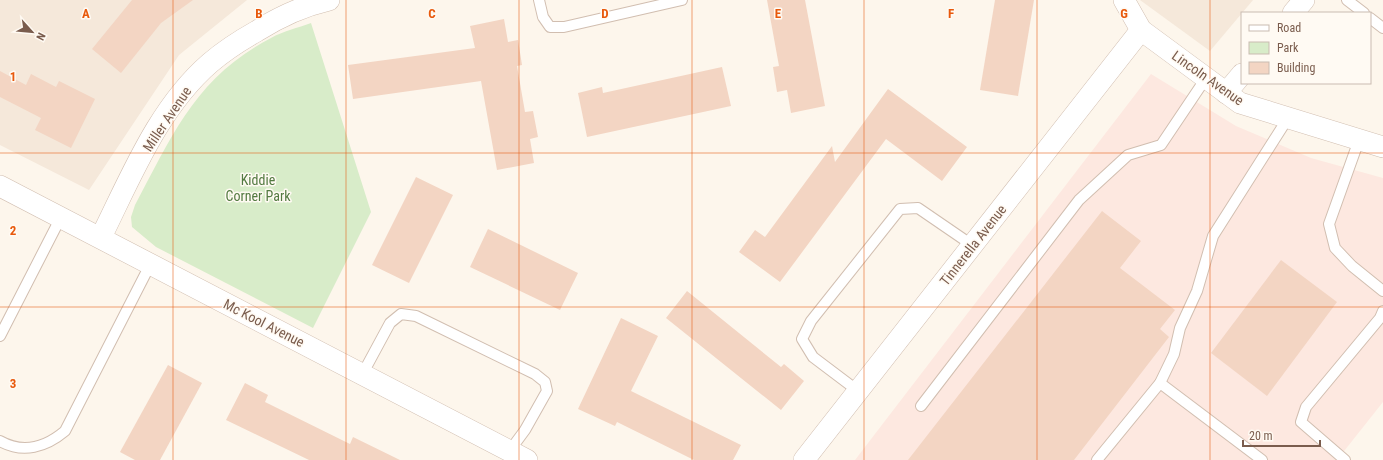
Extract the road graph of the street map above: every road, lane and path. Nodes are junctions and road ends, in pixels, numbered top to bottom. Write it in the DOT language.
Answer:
graph roads {
  1 [pos="329,0"];
  2 [pos="538,0"];
  3 [pos="682,0"];
  4 [pos="1124,0"];
  5 [pos="1304,0"];
  6 [pos="1347,0"];
  7 [pos="1294,12"];
  8 [pos="1363,12"];
  9 [pos="1371,19"];
  10 [pos="1383,28"];
  11 [pos="1141,30"];
  12 [pos="1241,75"];
  13 [pos="1206,78"];
  14 [pos="1226,93"];
  15 [pos="1288,118"];
  16 [pos="1359,140"];
  17 [pos="1383,147"];
  18 [pos="0,186"];
  19 [pos="61,217"];
  20 [pos="101,236"];
  21 [pos="972,245"];
  22 [pos="150,265"];
  23 [pos="1383,291"];
  24 [pos="1383,311"];
  25 [pos="0,336"];
  26 [pos="364,373"];
  27 [pos="1160,383"];
  28 [pos="858,391"];
  29 [pos="922,406"];
  30 [pos="0,441"];
  31 [pos="513,457"];
  32 [pos="804,460"];
  33 [pos="1098,460"];
  34 [pos="1262,460"];
  35 [pos="1345,460"];
  1 -- 20 [label="street, Miller Avenue"];
  2 -- 3 [label="lane"];
  4 -- 11 [label="street, Lincoln Avenue"];
  5 -- 7 [label="street"];
  6 -- 8 [label="lane"];
  9 -- 10 [label="lane"];
  11 -- 13 [label="street, Lincoln Avenue"];
  11 -- 21 [label="street, Tinnerella Avenue"];
  12 -- 14 [label="street"];
  13 -- 14 [label="street, Lincoln Avenue"];
  13 -- 29 [label="lane"];
  14 -- 15 [label="street, Lincoln Avenue"];
  15 -- 16 [label="street, Lincoln Avenue"];
  15 -- 27 [label="lane"];
  16 -- 17 [label="street, Lincoln Avenue"];
  16 -- 23 [label="lane"];
  18 -- 19 [label="street, Mc Kool Avenue"];
  19 -- 20 [label="street, Mc Kool Avenue"];
  19 -- 25 [label="lane"];
  20 -- 22 [label="street, Mc Kool Avenue"];
  21 -- 28 [label="street, Tinnerella Avenue"];
  21 -- 28 [label="lane"];
  22 -- 26 [label="street, Mc Kool Avenue"];
  22 -- 30 [label="lane"];
  24 -- 35 [label="lane"];
  26 -- 31 [label="street, Mc Kool Avenue"];
  26 -- 31 [label="lane"];
  27 -- 33 [label="lane"];
  27 -- 34 [label="lane"];
  28 -- 32 [label="street, Tinnerella Avenue"];
}
